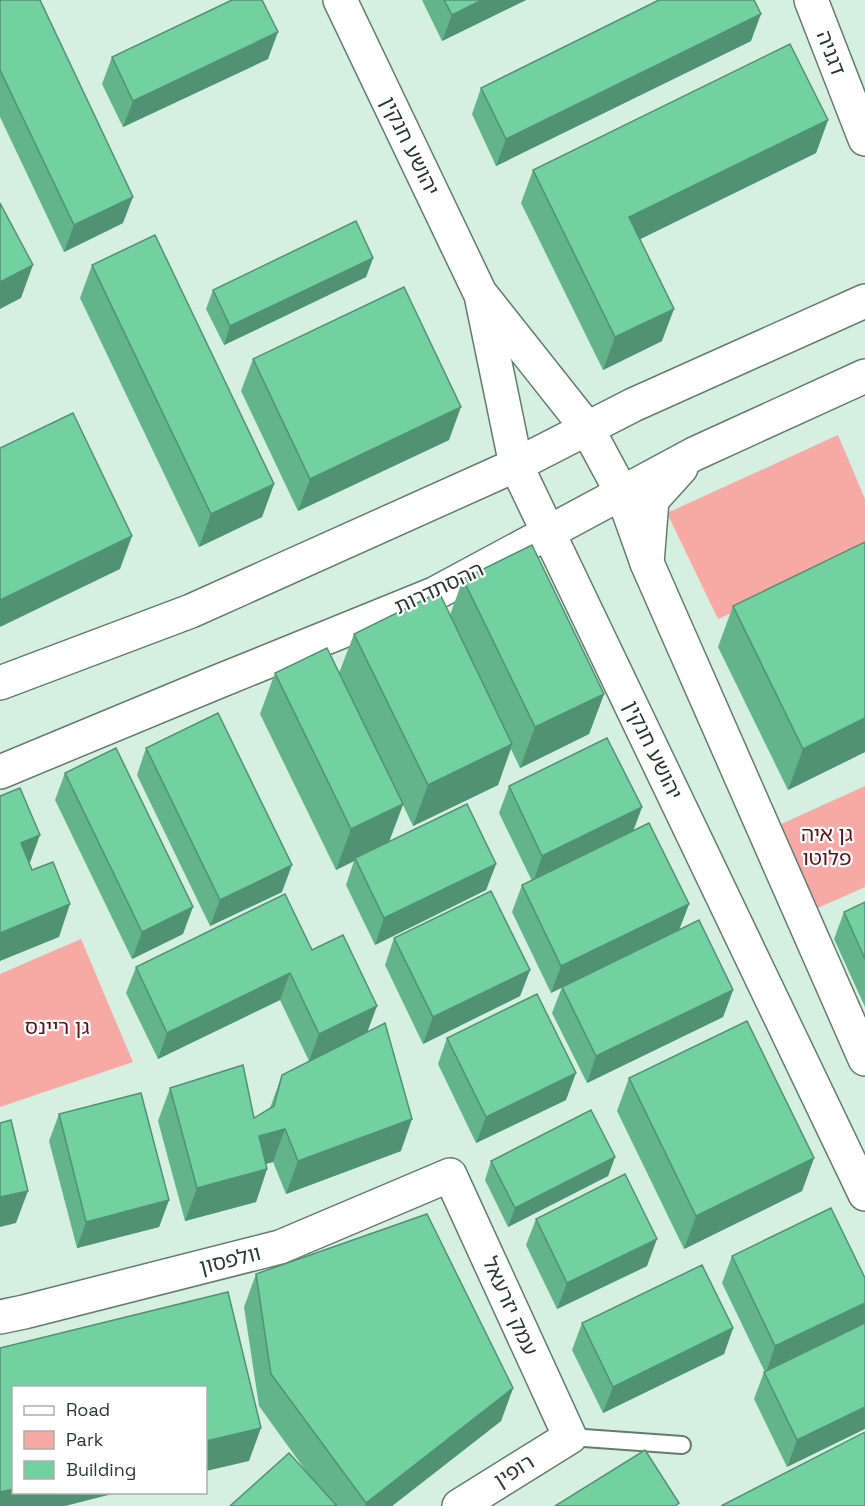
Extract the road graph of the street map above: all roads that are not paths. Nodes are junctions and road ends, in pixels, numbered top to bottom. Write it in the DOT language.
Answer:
graph roads {
  1 [pos="340,0"];
  2 [pos="811,0"];
  3 [pos="865,139"];
  4 [pos="480,293"];
  5 [pos="865,301"];
  6 [pos="865,376"];
  7 [pos="586,428"];
  8 [pos="693,454"];
  9 [pos="516,465"];
  10 [pos="622,493"];
  11 [pos="549,532"];
  12 [pos="647,563"];
  13 [pos="0,682"];
  14 [pos="0,772"];
  15 [pos="865,1059"];
  16 [pos="450,1175"];
  17 [pos="865,1194"];
  18 [pos="0,1317"];
  19 [pos="570,1437"];
  20 [pos="682,1445"];
  21 [pos="459,1506"];
  1 -- 4 [label="street, יהושע חנקין"];
  2 -- 3 [label="street, דגניה"];
  4 -- 7 [label="street, יהושע חנקין"];
  4 -- 9 [label="street, יהושע חנקין"];
  5 -- 7 [label="street"];
  6 -- 8 [label="street, ההסתדרות"];
  7 -- 9 [label="street"];
  7 -- 10 [label="street, יהושע חנקין"];
  8 -- 10 [label="street, ההסתדרות"];
  8 -- 12 [label="street"];
  9 -- 11 [label="street, יהושע חנקין"];
  9 -- 13 [label="street"];
  10 -- 11 [label="street, ההסתדרות"];
  10 -- 12 [label="street, יהושע חנקין"];
  11 -- 14 [label="street, ההסתדרות"];
  11 -- 17 [label="street, יהושע חנקין"];
  12 -- 15 [label="street, יהושע חנקין"];
  16 -- 18 [label="street, וולפסון"];
  16 -- 19 [label="street, עמק יזרעאל"];
  19 -- 20 [label="lane"];
  19 -- 21 [label="street, רופין"];
}
